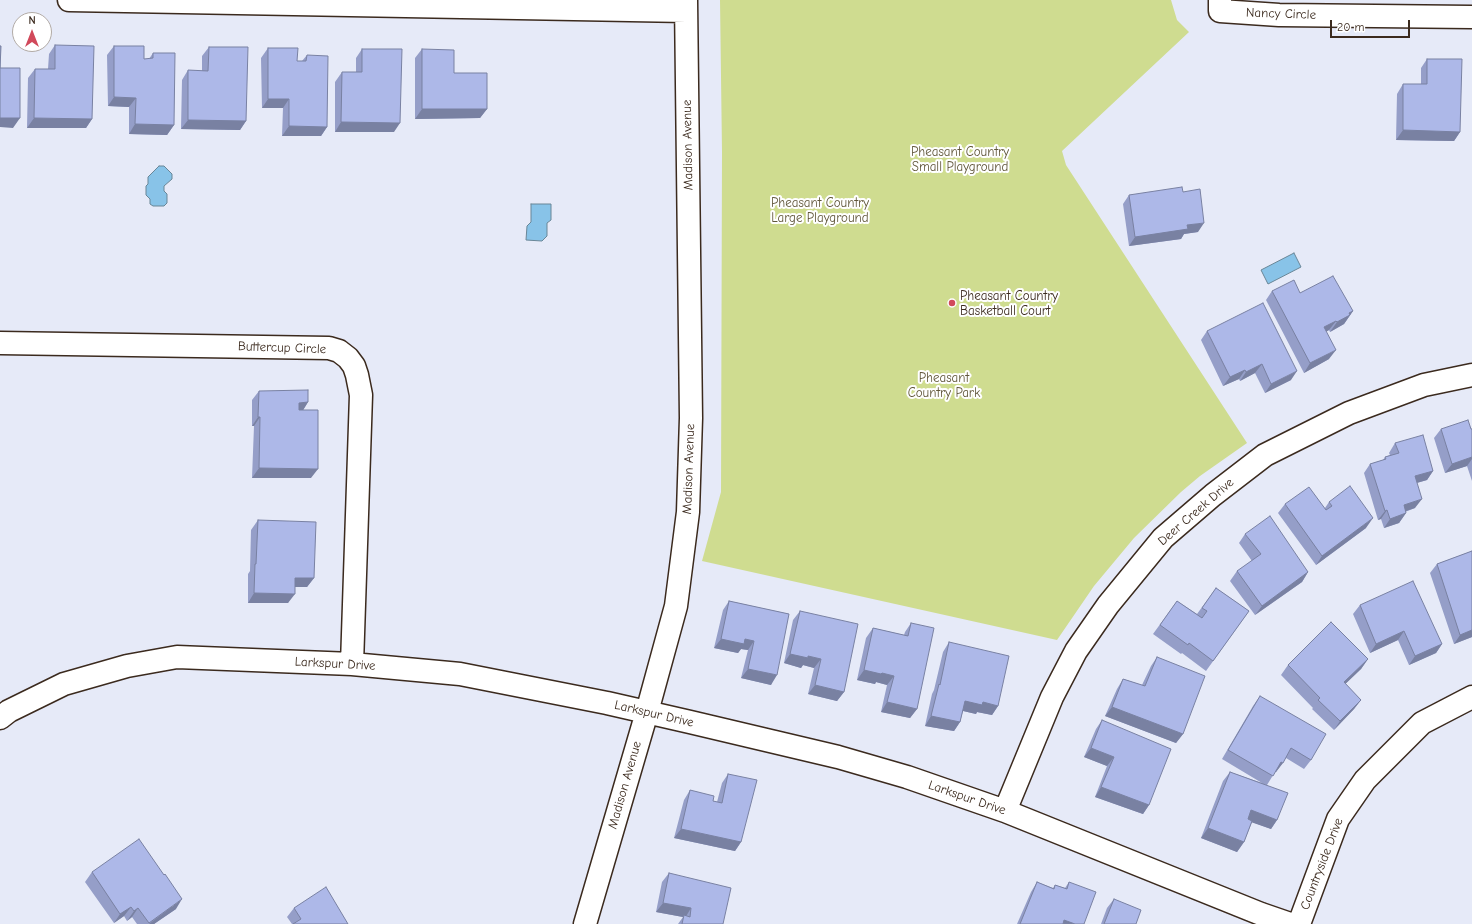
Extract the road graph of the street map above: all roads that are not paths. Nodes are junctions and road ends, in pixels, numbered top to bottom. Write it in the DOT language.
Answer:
graph roads {
  1 [pos="69,0"];
  2 [pos="1220,0"];
  3 [pos="348,2"];
  4 [pos="686,5"];
  5 [pos="1472,17"];
  6 [pos="0,343"];
  7 [pos="1472,375"];
  8 [pos="352,664"];
  9 [pos="1472,697"];
  10 [pos="647,712"];
  11 [pos="0,718"];
  12 [pos="1004,811"];
  13 [pos="585,924"];
  14 [pos="1290,924"];
  15 [pos="1299,924"];
  1 -- 3 [label="street"];
  2 -- 5 [label="street, Nancy Circle"];
  3 -- 4 [label="street"];
  4 -- 10 [label="street, Madison Avenue"];
  6 -- 8 [label="street, Buttercup Circle"];
  7 -- 12 [label="street, Deer Creek Drive"];
  8 -- 10 [label="street, Larkspur Drive"];
  8 -- 11 [label="street, Larkspur Drive"];
  9 -- 15 [label="street, Countryside Drive"];
  10 -- 12 [label="street, Larkspur Drive"];
  10 -- 13 [label="street, Madison Avenue"];
  12 -- 14 [label="street, Larkspur Drive"];
}
